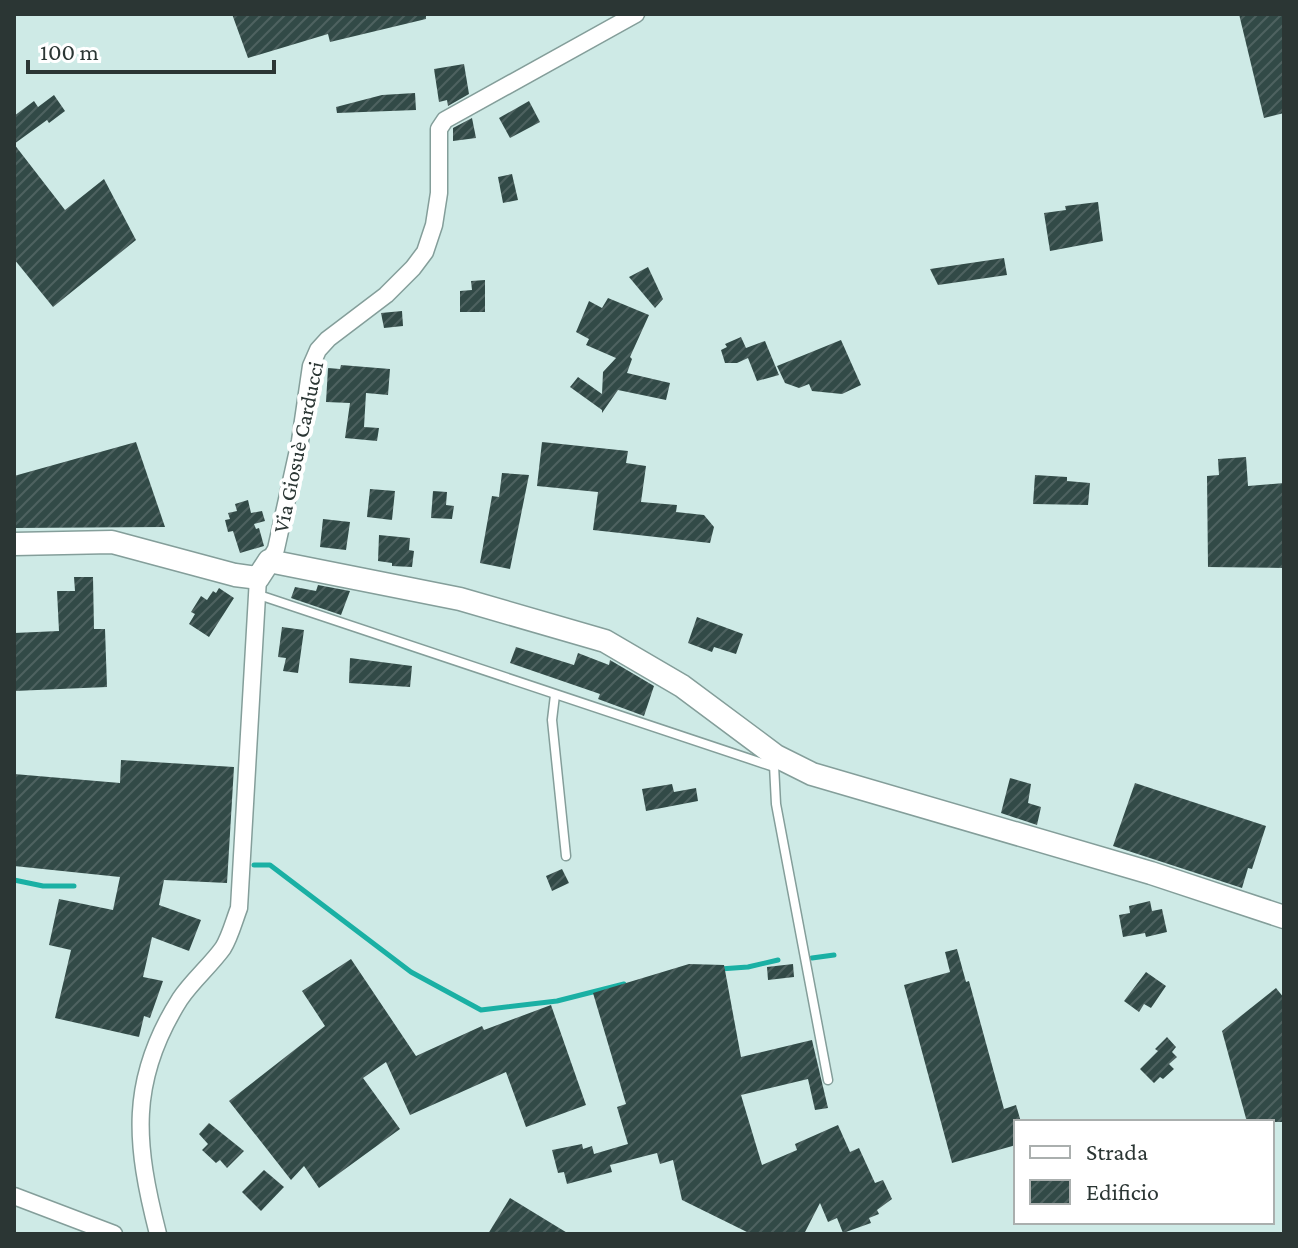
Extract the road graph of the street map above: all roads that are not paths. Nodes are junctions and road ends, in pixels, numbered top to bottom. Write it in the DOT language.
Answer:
graph roads {
  1 [pos="636,14"];
  2 [pos="14,544"];
  3 [pos="261,578"];
  4 [pos="555,695"];
  5 [pos="775,762"];
  6 [pos="566,856"];
  7 [pos="1284,917"];
  8 [pos="828,1080"];
  9 [pos="14,1196"];
  10 [pos="77,1228"];
  11 [pos="114,1234"];
  12 [pos="158,1234"];
  1 -- 3 [label="street, Via Giosuè Carducci"];
  2 -- 3 [label="street"];
  3 -- 4 [label="lane"];
  3 -- 5 [label="street"];
  3 -- 12 [label="street, Via Giosuè Carducci"];
  4 -- 5 [label="lane"];
  4 -- 6 [label="lane"];
  5 -- 7 [label="street"];
  5 -- 8 [label="lane"];
  9 -- 10 [label="street"];
  10 -- 11 [label="street"];
}
